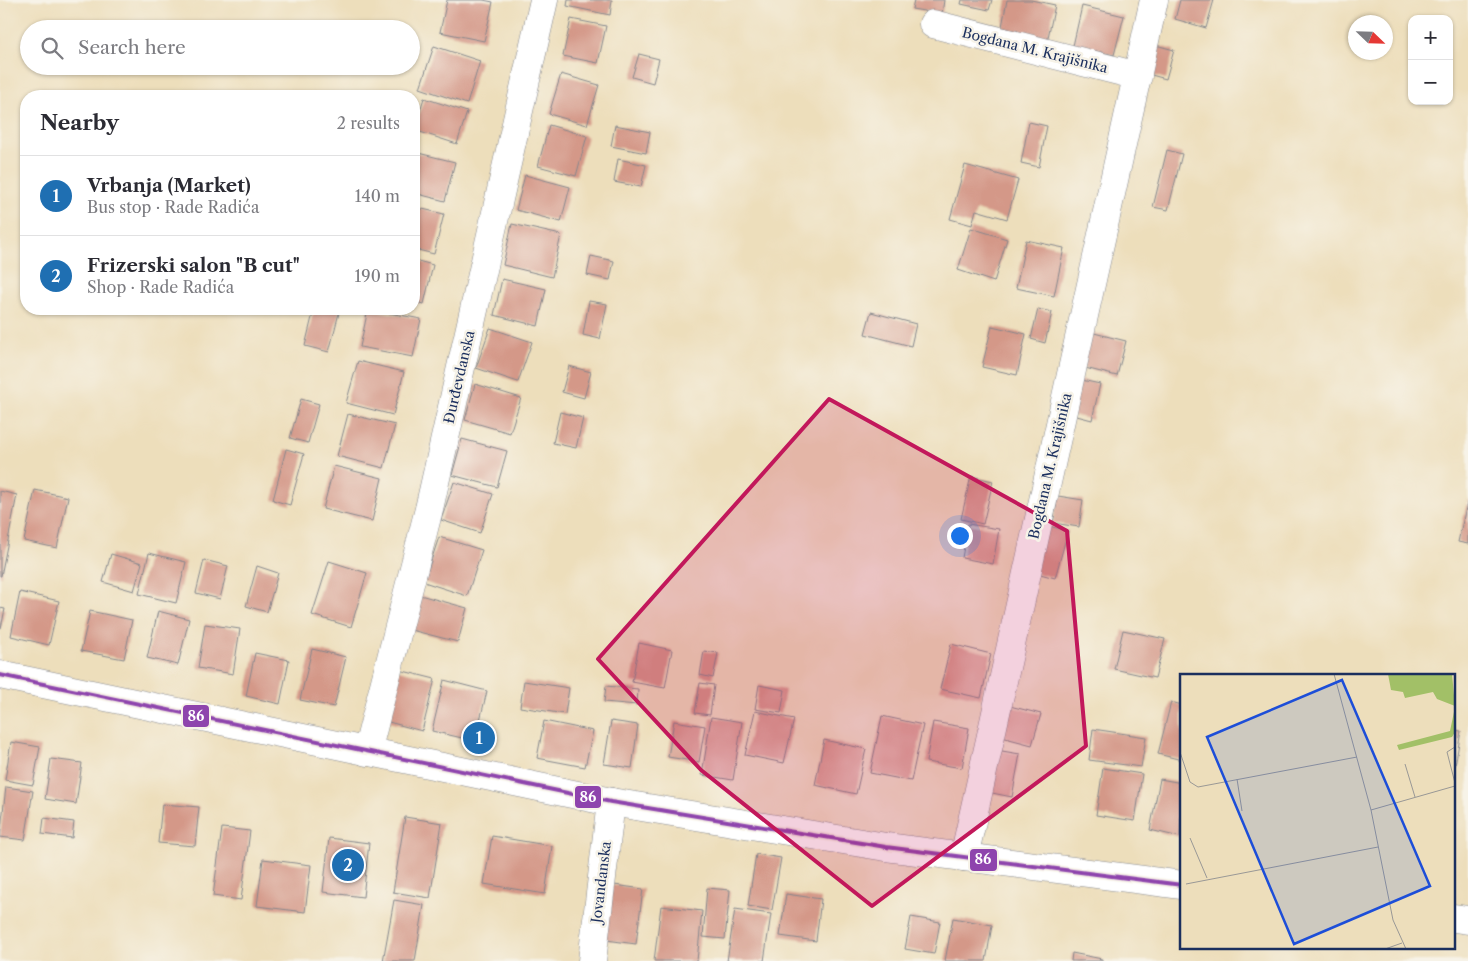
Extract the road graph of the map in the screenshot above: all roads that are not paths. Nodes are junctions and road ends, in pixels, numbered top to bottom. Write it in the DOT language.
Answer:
graph roads {
  1 [pos="544,0"];
  2 [pos="1154,0"];
  3 [pos="933,24"];
  4 [pos="1138,76"];
  5 [pos="0,675"];
  6 [pos="367,752"];
  7 [pos="611,802"];
  8 [pos="964,857"];
  9 [pos="1180,885"];
  10 [pos="592,961"];
  1 -- 6 [label="street, Đurđevdanska"];
  2 -- 4 [label="street, Bogdana M. Krajišnika"];
  3 -- 4 [label="street, Bogdana M. Krajišnika"];
  4 -- 8 [label="street, Bogdana M. Krajišnika"];
  5 -- 6 [label="street"];
  6 -- 7 [label="street"];
  7 -- 8 [label="street"];
  7 -- 10 [label="street, Jovandanska"];
  8 -- 9 [label="street"];
}
